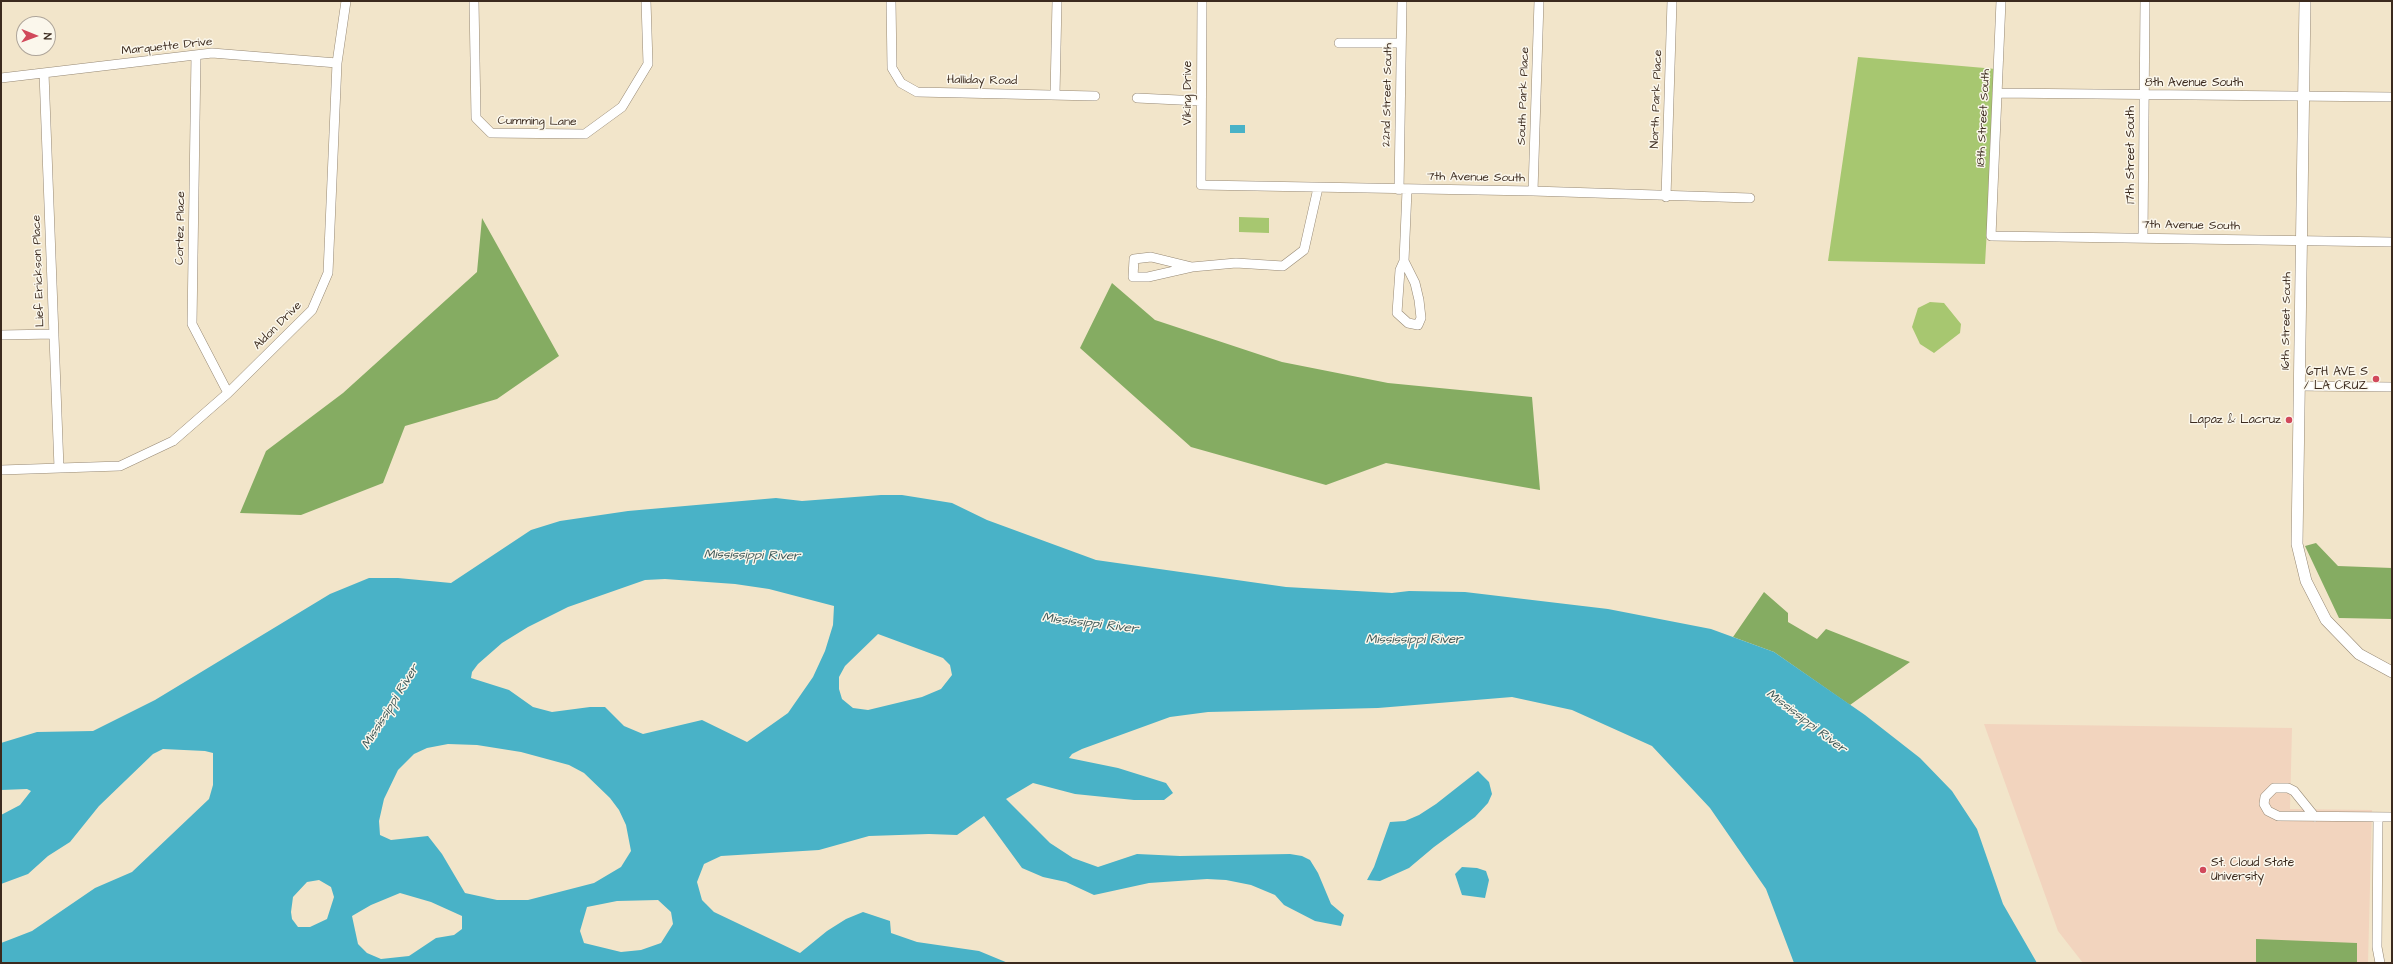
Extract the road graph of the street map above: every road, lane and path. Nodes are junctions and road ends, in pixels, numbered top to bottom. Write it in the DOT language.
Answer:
graph roads {
  1 [pos="346,1"];
  2 [pos="474,1"];
  3 [pos="646,1"];
  4 [pos="891,1"];
  5 [pos="1057,1"];
  6 [pos="1202,1"];
  7 [pos="1402,1"];
  8 [pos="1539,1"];
  9 [pos="1672,1"];
  10 [pos="2001,1"];
  11 [pos="2145,1"];
  12 [pos="2305,1"];
  13 [pos="1339,43"];
  14 [pos="1401,43"];
  15 [pos="196,55"];
  16 [pos="336,63"];
  17 [pos="44,73"];
  18 [pos="1,78"];
  19 [pos="1997,93"];
  20 [pos="1055,95"];
  21 [pos="2144,95"];
  22 [pos="1095,96"];
  23 [pos="2304,96"];
  24 [pos="2392,97"];
  25 [pos="1137,98"];
  26 [pos="1200,101"];
  27 [pos="1201,185"];
  28 [pos="1318,188"];
  29 [pos="1403,190"];
  30 [pos="1533,191"];
  31 [pos="1666,197"];
  32 [pos="1750,198"];
  33 [pos="1990,236"];
  34 [pos="2143,238"];
  35 [pos="2301,239"];
  36 [pos="2392,242"];
  37 [pos="1404,261"];
  38 [pos="1192,267"];
  39 [pos="54,334"];
  40 [pos="1,336"];
  41 [pos="2299,386"];
  42 [pos="2392,387"];
  43 [pos="228,393"];
  44 [pos="59,468"];
  45 [pos="1,470"];
  46 [pos="2392,672"];
  47 [pos="2315,817"];
  48 [pos="2378,817"];
  49 [pos="2392,817"];
  50 [pos="2380,963"];
  1 -- 16 [label="street, Aldon Drive"];
  2 -- 3 [label="street, Cumming Lane"];
  4 -- 20 [label="street, Halliday Road"];
  5 -- 20 [label="street"];
  6 -- 26 [label="street, Viking Drive"];
  7 -- 14 [label="street, 22nd Street South"];
  8 -- 30 [label="street, South Park Place"];
  9 -- 31 [label="street, North Park Place"];
  10 -- 19 [label="street, 18th Street South"];
  11 -- 21 [label="street, 17th Street South"];
  12 -- 23 [label="street, 16th Street South"];
  13 -- 14 [label="street"];
  14 -- 29 [label="street, 22nd Street South"];
  15 -- 16 [label="street, Marquette Drive"];
  15 -- 17 [label="street, Marquette Drive"];
  15 -- 43 [label="street, Cortez Place"];
  16 -- 43 [label="street, Aldon Drive"];
  17 -- 18 [label="street, Marquette Drive"];
  17 -- 39 [label="street, Lief Erickson Place"];
  19 -- 21 [label="street, 8th Avenue South"];
  19 -- 33 [label="street, 18th Street South"];
  20 -- 22 [label="street, Halliday Road"];
  21 -- 23 [label="street, 8th Avenue South"];
  21 -- 34 [label="street, 17th Street South"];
  23 -- 24 [label="street, 8th Avenue South"];
  23 -- 35 [label="street, 16th Street South"];
  25 -- 26 [label="street"];
  26 -- 27 [label="street, Viking Drive"];
  27 -- 28 [label="street, 7th Avenue South"];
  28 -- 29 [label="street, 7th Avenue South"];
  28 -- 38 [label="street"];
  29 -- 30 [label="street, 7th Avenue South"];
  29 -- 37 [label="street, 22nd Street South"];
  30 -- 31 [label="street, 7th Avenue South"];
  31 -- 32 [label="street, 7th Avenue South"];
  33 -- 34 [label="street, 7th Avenue South"];
  34 -- 35 [label="street, 7th Avenue South"];
  35 -- 36 [label="street, 7th Avenue South"];
  35 -- 41 [label="street, 16th Street South"];
  37 -- 37 [label="street"];
  38 -- 38 [label="street"];
  39 -- 40 [label="street"];
  39 -- 44 [label="street, Lief Erickson Place"];
  41 -- 42 [label="street"];
  41 -- 46 [label="street, 16th Street South"];
  43 -- 44 [label="street, Aldon Drive"];
  44 -- 45 [label="street, Aldon Drive"];
  47 -- 47 [label="street"];
  47 -- 48 [label="street"];
  48 -- 49 [label="street"];
  48 -- 50 [label="street"];
}
